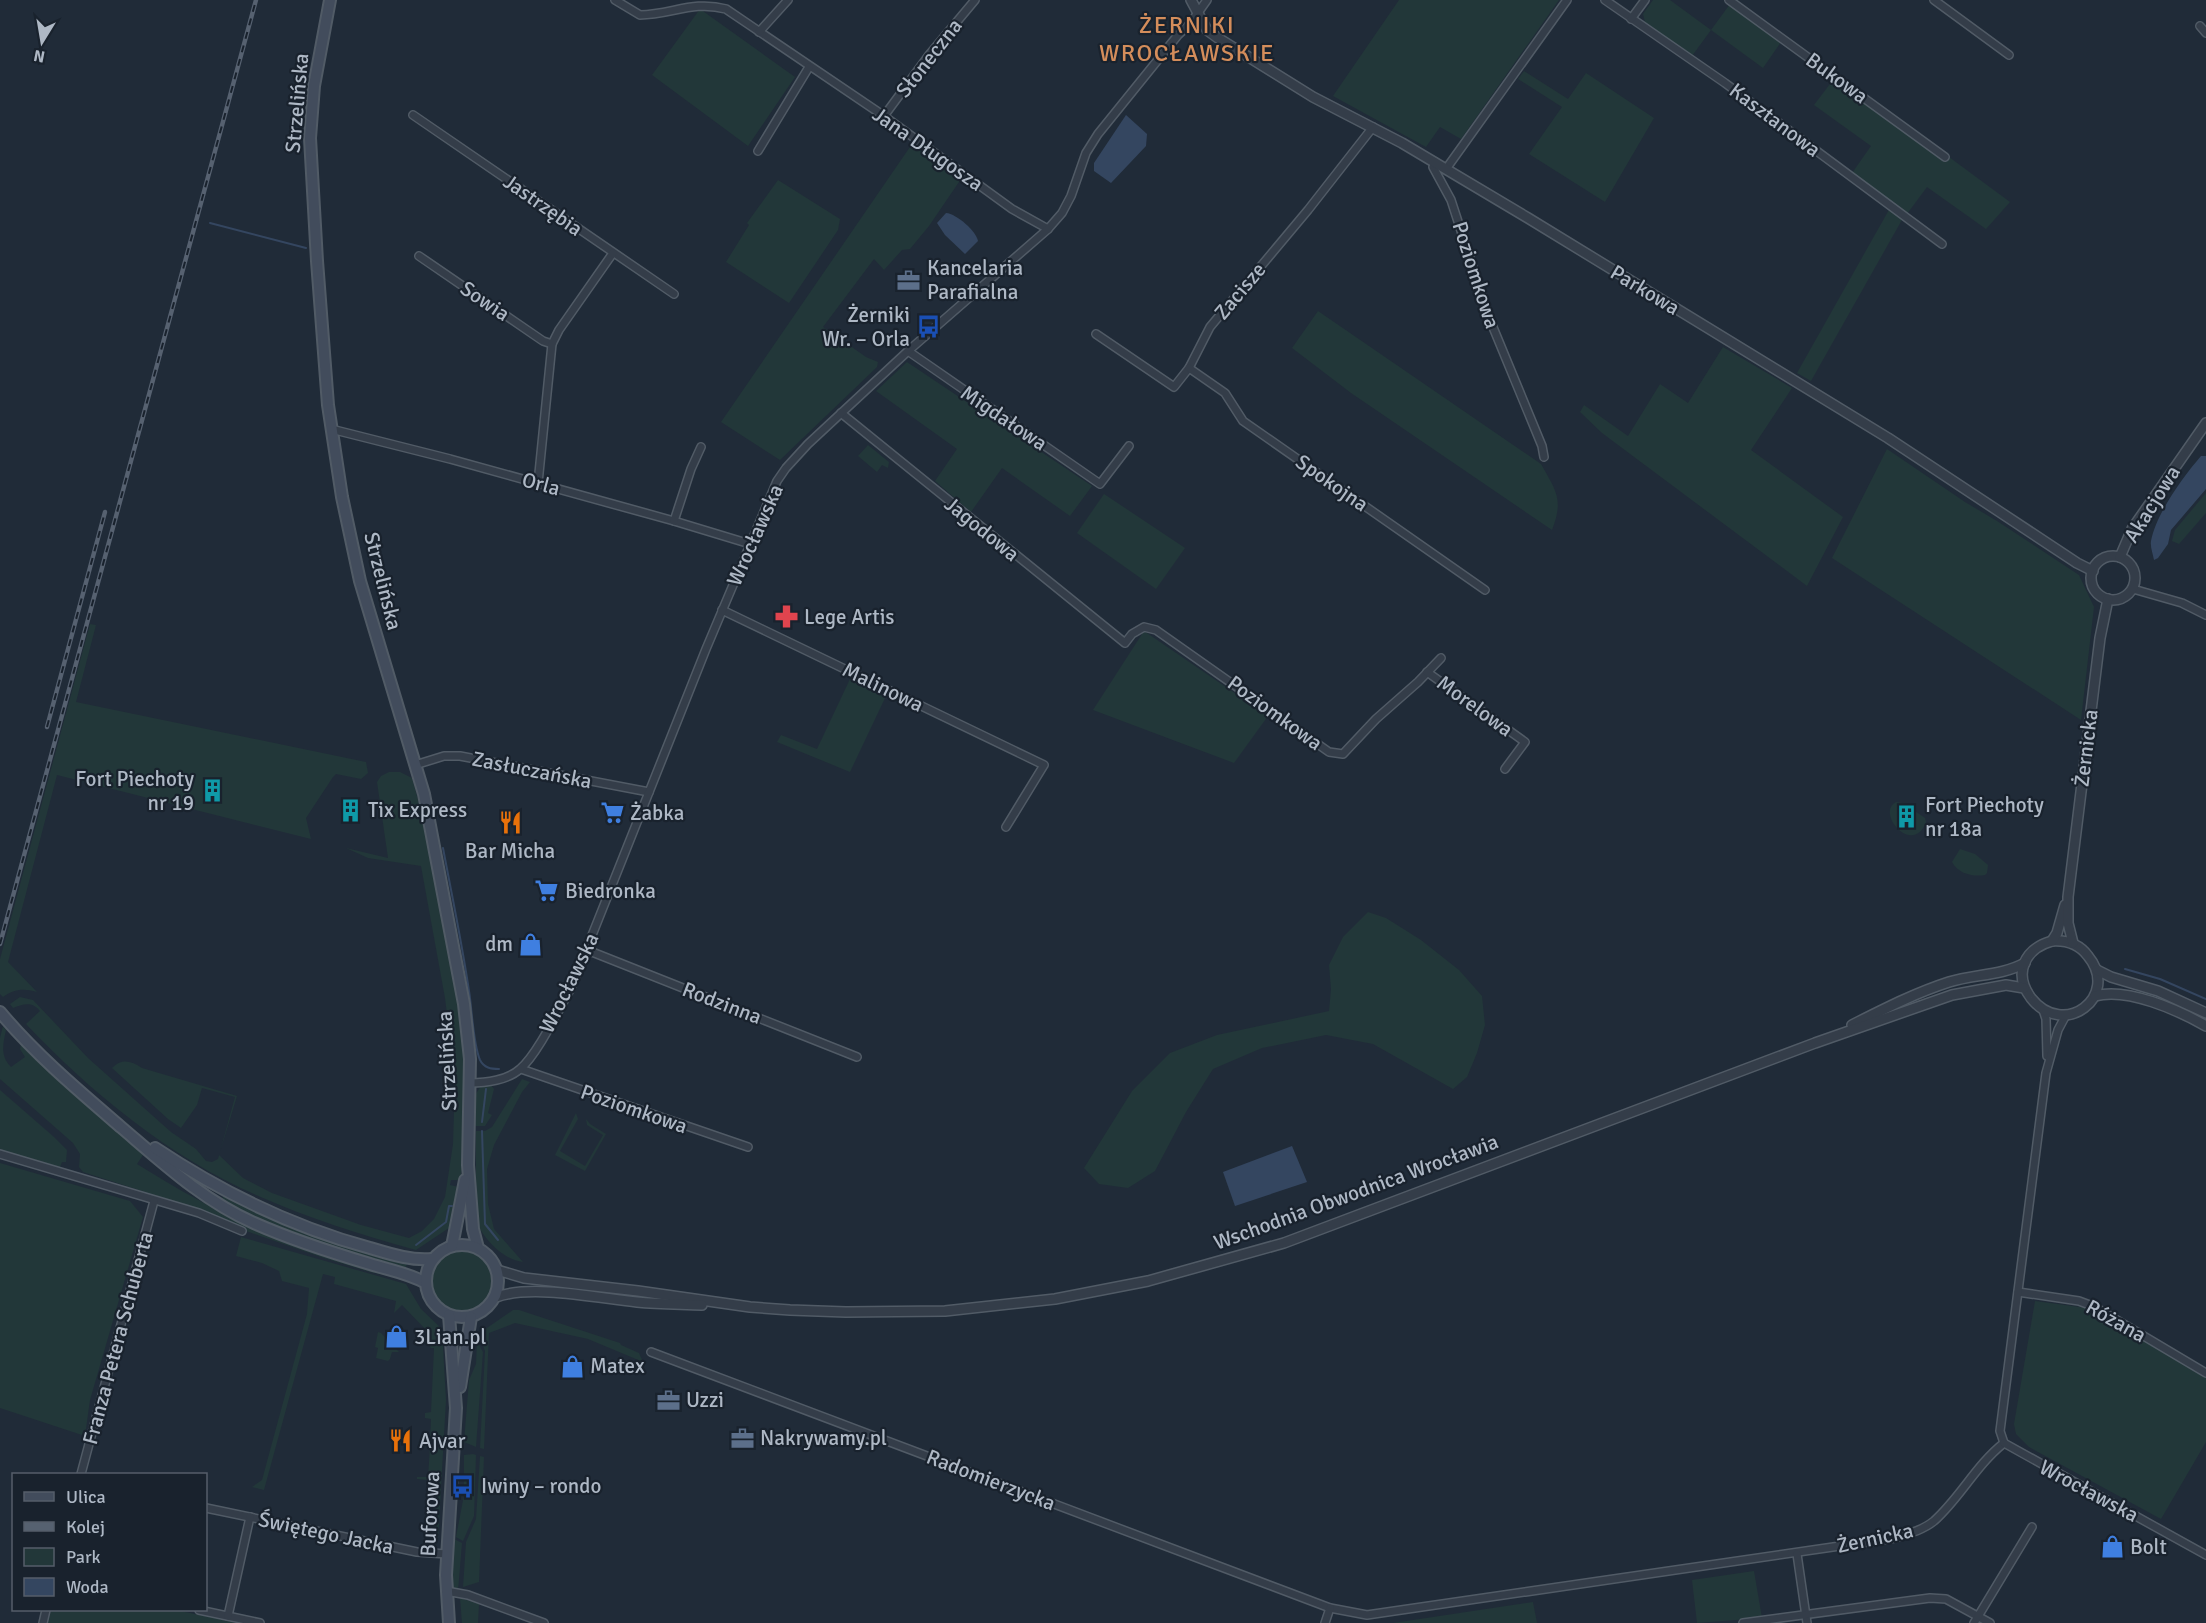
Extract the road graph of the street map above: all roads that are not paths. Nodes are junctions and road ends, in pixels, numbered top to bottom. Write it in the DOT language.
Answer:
graph roads {
  1 [pos="330,0"];
  2 [pos="615,0"];
  3 [pos="788,0"];
  4 [pos="975,0"];
  5 [pos="1191,0"];
  6 [pos="1207,0"];
  7 [pos="1567,0"];
  8 [pos="1605,0"];
  9 [pos="1645,0"];
  10 [pos="1729,0"];
  11 [pos="1934,0"];
  12 [pos="1197,14"];
  13 [pos="1631,19"];
  14 [pos="2200,26"];
  15 [pos="759,32"];
  16 [pos="2206,33"];
  17 [pos="2009,55"];
  18 [pos="809,67"];
  19 [pos="413,116"];
  20 [pos="884,116"];
  21 [pos="1373,127"];
  22 [pos="758,151"];
  23 [pos="1945,157"];
  24 [pos="1435,162"];
  25 [pos="1446,168"];
  26 [pos="1048,230"];
  27 [pos="1942,244"];
  28 [pos="613,253"];
  29 [pos="419,256"];
  30 [pos="674,294"];
  31 [pos="1096,334"];
  32 [pos="552,344"];
  33 [pos="908,351"];
  34 [pos="1189,368"];
  35 [pos="841,413"];
  36 [pos="2206,423"];
  37 [pos="331,429"];
  38 [pos="1129,446"];
  39 [pos="701,447"];
  40 [pos="1544,457"];
  41 [pos="538,483"];
  42 [pos="674,521"];
  43 [pos="750,544"];
  44 [pos="2120,557"];
  45 [pos="2093,571"];
  46 [pos="2133,589"];
  47 [pos="1485,590"];
  48 [pos="2108,599"];
  49 [pos="722,609"];
  50 [pos="2206,615"];
  51 [pos="1125,643"];
  52 [pos="1441,658"];
  53 [pos="1427,672"];
  54 [pos="415,765"];
  55 [pos="1505,769"];
  56 [pos="649,792"];
  57 [pos="1006,827"];
  58 [pos="2068,897"];
  59 [pos="2052,941"];
  60 [pos="2073,943"];
  61 [pos="587,950"];
  62 [pos="2025,963"];
  63 [pos="2097,970"];
  64 [pos="2024,988"];
  65 [pos="2095,996"];
  66 [pos="2043,1010"];
  67 [pos="0,1012"];
  68 [pos="2206,1014"];
  69 [pos="2066,1015"];
  70 [pos="2206,1026"];
  71 [pos="1815,1043"];
  72 [pos="857,1057"];
  73 [pos="2048,1061"];
  74 [pos="520,1069"];
  75 [pos="470,1083"];
  76 [pos="93,1103"];
  77 [pos="748,1148"];
  78 [pos="0,1154"];
  79 [pos="468,1165"];
  80 [pos="154,1201"];
  81 [pos="242,1231"];
  82 [pos="452,1246"];
  83 [pos="478,1248"];
  84 [pos="432,1259"];
  85 [pos="497,1270"];
  86 [pos="426,1282"];
  87 [pos="2018,1292"];
  88 [pos="496,1297"];
  89 [pos="750,1307"];
  90 [pos="449,1315"];
  91 [pos="471,1317"];
  92 [pos="651,1352"];
  93 [pos="2206,1373"];
  94 [pos="456,1407"];
  95 [pos="2004,1443"];
  96 [pos="81,1473"];
  97 [pos="207,1508"];
  98 [pos="250,1517"];
  99 [pos="2032,1527"];
  100 [pos="447,1554"];
  101 [pos="1797,1554"];
  102 [pos="2206,1555"];
  103 [pos="446,1591"];
  104 [pos="1330,1608"];
  105 [pos="204,1611"];
  106 [pos="228,1616"];
  107 [pos="1807,1619"];
  108 [pos="1976,1620"];
  109 [pos="260,1623"];
  110 [pos="449,1623"];
  111 [pos="544,1623"];
  112 [pos="1325,1623"];
  113 [pos="1743,1623"];
  114 [pos="1990,1623"];
  1 -- 37 [label="main road, Strzelińska"];
  2 -- 15 [label="street, Jana Długosza"];
  3 -- 15 [label="street"];
  4 -- 20 [label="street, Słoneczna"];
  5 -- 12 [label="street, Parkowa"];
  6 -- 12 [label="street, Wrocławska"];
  7 -- 25 [label="street"];
  8 -- 13 [label="street, Kasztanowa"];
  9 -- 13 [label="street"];
  10 -- 23 [label="street, Bukowa"];
  11 -- 17 [label="street"];
  12 -- 21 [label="street, Parkowa"];
  12 -- 26 [label="street, Wrocławska"];
  13 -- 27 [label="street, Kasztanowa"];
  14 -- 16 [label="street"];
  15 -- 18 [label="street, Jana Długosza"];
  18 -- 20 [label="street, Jana Długosza"];
  18 -- 22 [label="street"];
  19 -- 28 [label="street, Jastrzębia"];
  20 -- 26 [label="street, Jana Długosza"];
  21 -- 24 [label="street, Parkowa"];
  21 -- 34 [label="street, Zacisze"];
  24 -- 25 [label="street, Parkowa"];
  24 -- 40 [label="street, Poziomkowa"];
  25 -- 45 [label="street, Parkowa"];
  26 -- 33 [label="street, Wrocławska"];
  28 -- 30 [label="street, Jastrzębia"];
  28 -- 32 [label="street"];
  29 -- 32 [label="street, Sowia"];
  31 -- 34 [label="street, Zacisze"];
  32 -- 41 [label="street"];
  33 -- 35 [label="street, Wrocławska"];
  33 -- 38 [label="street, Migdałowa"];
  34 -- 47 [label="street, Spokojna"];
  35 -- 43 [label="street, Wrocławska"];
  35 -- 51 [label="street, Jagodowa"];
  36 -- 44 [label="street, Akacjowa"];
  37 -- 41 [label="street, Orla"];
  37 -- 54 [label="main road, Strzelińska"];
  39 -- 42 [label="street"];
  41 -- 42 [label="street, Orla"];
  42 -- 43 [label="street, Orla"];
  43 -- 49 [label="street, Wrocławska"];
  44 -- 45 [label="street"];
  44 -- 46 [label="street"];
  45 -- 48 [label="street"];
  46 -- 48 [label="street"];
  46 -- 50 [label="street"];
  48 -- 58 [label="street, Żernicka"];
  49 -- 56 [label="street, Wrocławska"];
  49 -- 57 [label="street, Malinowa"];
  51 -- 53 [label="street, Poziomkowa"];
  52 -- 53 [label="street, Poziomkowa"];
  53 -- 55 [label="street, Morelowa"];
  54 -- 56 [label="street, Zasłuczańska"];
  54 -- 75 [label="main road, Strzelińska"];
  56 -- 61 [label="street, Wrocławska"];
  58 -- 59 [label="street, Żernicka"];
  58 -- 60 [label="street, Żernicka"];
  59 -- 60 [label="street"];
  59 -- 62 [label="street"];
  60 -- 63 [label="street"];
  61 -- 72 [label="street, Rodzinna"];
  61 -- 74 [label="street, Wrocławska"];
  62 -- 64 [label="street"];
  62 -- 71 [label="street, Wschodnia Obwodnica Wrocławia"];
  63 -- 65 [label="street"];
  63 -- 68 [label="street"];
  64 -- 66 [label="street"];
  64 -- 71 [label="street, Wschodnia Obwodnica Wrocławia"];
  65 -- 69 [label="street"];
  65 -- 70 [label="street"];
  66 -- 69 [label="street"];
  66 -- 73 [label="street"];
  67 -- 76 [label="main road"];
  69 -- 73 [label="street"];
  71 -- 89 [label="street, Wschodnia Obwodnica Wrocławia"];
  73 -- 87 [label="street"];
  74 -- 75 [label="street"];
  74 -- 77 [label="street, Poziomkowa"];
  75 -- 79 [label="main road, Strzelińska"];
  76 -- 84 [label="main road"];
  76 -- 86 [label="main road"];
  78 -- 80 [label="street"];
  79 -- 82 [label="main road, Strzelińska"];
  79 -- 83 [label="main road, Strzelińska"];
  80 -- 81 [label="street"];
  80 -- 96 [label="street, Franza Petera Schuberta"];
  82 -- 83 [label="main road"];
  82 -- 84 [label="main road"];
  83 -- 85 [label="main road"];
  84 -- 86 [label="main road"];
  85 -- 88 [label="main road"];
  85 -- 89 [label="street, Wschodnia Obwodnica Wrocławia"];
  86 -- 90 [label="main road"];
  87 -- 93 [label="street, Różana"];
  87 -- 95 [label="street"];
  88 -- 89 [label="street, Wschodnia Obwodnica Wrocławia"];
  88 -- 91 [label="main road"];
  90 -- 91 [label="main road"];
  90 -- 94 [label="main road, Buforowa"];
  91 -- 94 [label="main road, Buforowa"];
  92 -- 104 [label="street, Radomierzycka"];
  94 -- 100 [label="main road, Buforowa"];
  95 -- 101 [label="street, Żernicka"];
  95 -- 102 [label="street, Wrocławska"];
  97 -- 98 [label="street, Świętego Jacka"];
  98 -- 100 [label="street, Świętego Jacka"];
  98 -- 106 [label="street"];
  99 -- 108 [label="street"];
  100 -- 103 [label="main road, Buforowa"];
  101 -- 104 [label="street, Żernicka"];
  101 -- 107 [label="street"];
  103 -- 110 [label="main road, Buforowa"];
  103 -- 111 [label="street"];
  104 -- 112 [label="street"];
  105 -- 106 [label="street"];
  106 -- 109 [label="street"];
  107 -- 108 [label="street"];
  107 -- 113 [label="street"];
  108 -- 114 [label="street"];
}
